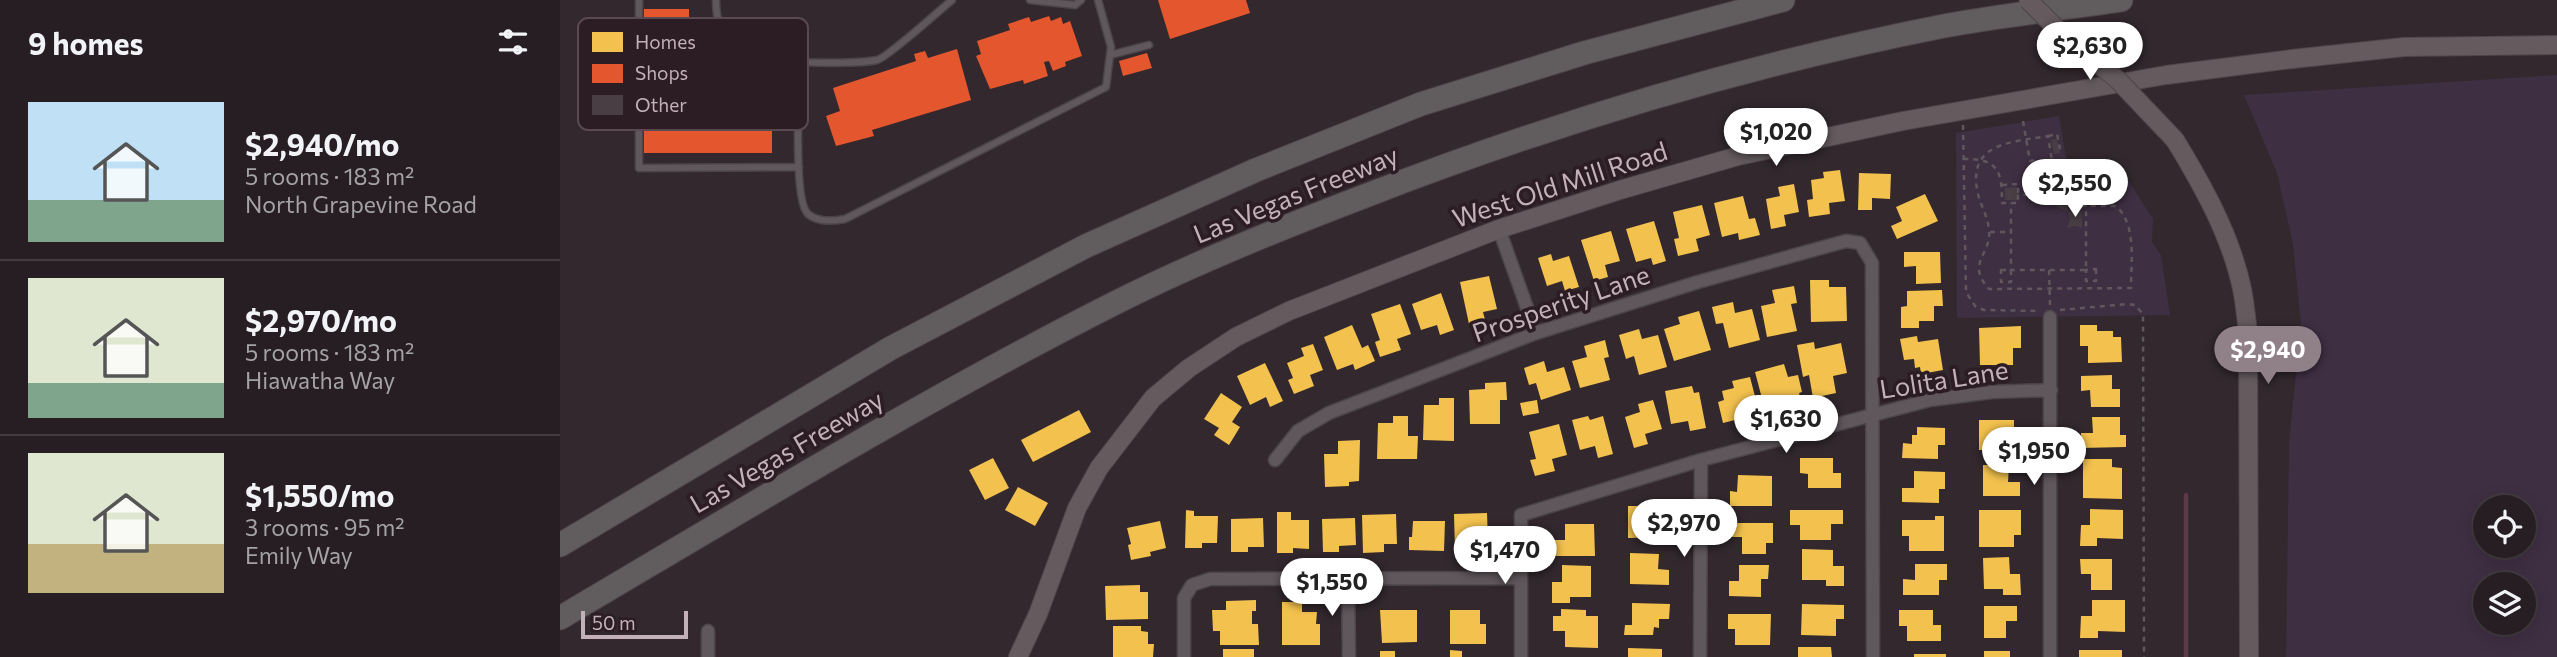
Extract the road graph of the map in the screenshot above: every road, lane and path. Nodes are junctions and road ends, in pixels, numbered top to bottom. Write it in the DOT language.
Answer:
graph roads {
  1 [pos="639,0"];
  2 [pos="716,0"];
  3 [pos="952,0"];
  4 [pos="1030,0"];
  5 [pos="1081,0"];
  6 [pos="1098,0"];
  7 [pos="1783,0"];
  8 [pos="2028,0"];
  9 [pos="2121,0"];
  10 [pos="639,18"];
  11 [pos="717,18"];
  12 [pos="1149,45"];
  13 [pos="2557,45"];
  14 [pos="1110,55"];
  15 [pos="808,63"];
  16 [pos="1963,111"];
  17 [pos="2023,121"];
  18 [pos="639,130"];
  19 [pos="799,130"];
  20 [pos="2048,136"];
  21 [pos="2026,140"];
  22 [pos="2060,149"];
  23 [pos="1963,159"];
  24 [pos="1980,160"];
  25 [pos="2045,162"];
  26 [pos="799,167"];
  27 [pos="2002,185"];
  28 [pos="2018,195"];
  29 [pos="2050,195"];
  30 [pos="2011,203"];
  31 [pos="2086,205"];
  32 [pos="1499,229"];
  33 [pos="1990,232"];
  34 [pos="2011,232"];
  35 [pos="2049,270"];
  36 [pos="2049,289"];
  37 [pos="2064,310"];
  38 [pos="2036,311"];
  39 [pos="2050,314"];
  40 [pos="1536,333"];
  41 [pos="2052,390"];
  42 [pos="1874,414"];
  43 [pos="1275,460"];
  44 [pos="1700,460"];
  45 [pos="560,545"];
  46 [pos="1521,578"];
  47 [pos="1348,579"];
  48 [pos="560,618"];
  49 [pos="708,631"];
  50 [pos="708,657"];
  51 [pos="1018,657"];
  52 [pos="1184,657"];
  53 [pos="1349,657"];
  54 [pos="1521,657"];
  55 [pos="1700,657"];
  56 [pos="1873,657"];
  57 [pos="2050,657"];
  58 [pos="2144,657"];
  59 [pos="2249,657"];
  1 -- 10 [label="lane"];
  2 -- 11 [label="lane"];
  3 -- 15 [label="lane"];
  4 -- 5 [label="lane"];
  6 -- 14 [label="lane"];
  7 -- 45 [label="highway, Las Vegas Freeway"];
  8 -- 59 [label="street, bridge"];
  9 -- 48 [label="highway, Las Vegas Freeway"];
  12 -- 14 [label="lane"];
  13 -- 16 [label="street, West Old Mill Road"];
  14 -- 26 [label="lane"];
  16 -- 23 [label="path"];
  16 -- 32 [label="street, West Old Mill Road"];
  17 -- 21 [label="path"];
  18 -- 26 [label="lane"];
  19 -- 26 [label="lane"];
  20 -- 21 [label="path"];
  20 -- 22 [label="path"];
  20 -- 25 [label="path"];
  21 -- 24 [label="path"];
  21 -- 25 [label="path"];
  23 -- 24 [label="path"];
  23 -- 38 [label="path"];
  24 -- 27 [label="path"];
  24 -- 33 [label="path"];
  25 -- 29 [label="path"];
  27 -- 28 [label="path"];
  27 -- 30 [label="path"];
  28 -- 29 [label="path"];
  28 -- 30 [label="path"];
  29 -- 31 [label="path"];
  30 -- 34 [label="path"];
  31 -- 35 [label="path"];
  31 -- 36 [label="path"];
  32 -- 40 [label="street"];
  32 -- 51 [label="street, West Old Mill Road"];
  33 -- 34 [label="path"];
  33 -- 36 [label="path"];
  34 -- 35 [label="path"];
  35 -- 36 [label="path"];
  36 -- 39 [label="path"];
  37 -- 58 [label="path"];
  39 -- 41 [label="street"];
  40 -- 42 [label="street, Prosperity Lane"];
  40 -- 43 [label="street, Prosperity Lane"];
  41 -- 42 [label="street, Lolita Lane"];
  41 -- 57 [label="street"];
  42 -- 44 [label="street, Lolita Lane"];
  42 -- 56 [label="street"];
  44 -- 46 [label="street, Lolita Lane"];
  44 -- 55 [label="street"];
  46 -- 47 [label="street"];
  46 -- 54 [label="street"];
  47 -- 52 [label="street"];
  47 -- 53 [label="street"];
  49 -- 50 [label="street"];
}
